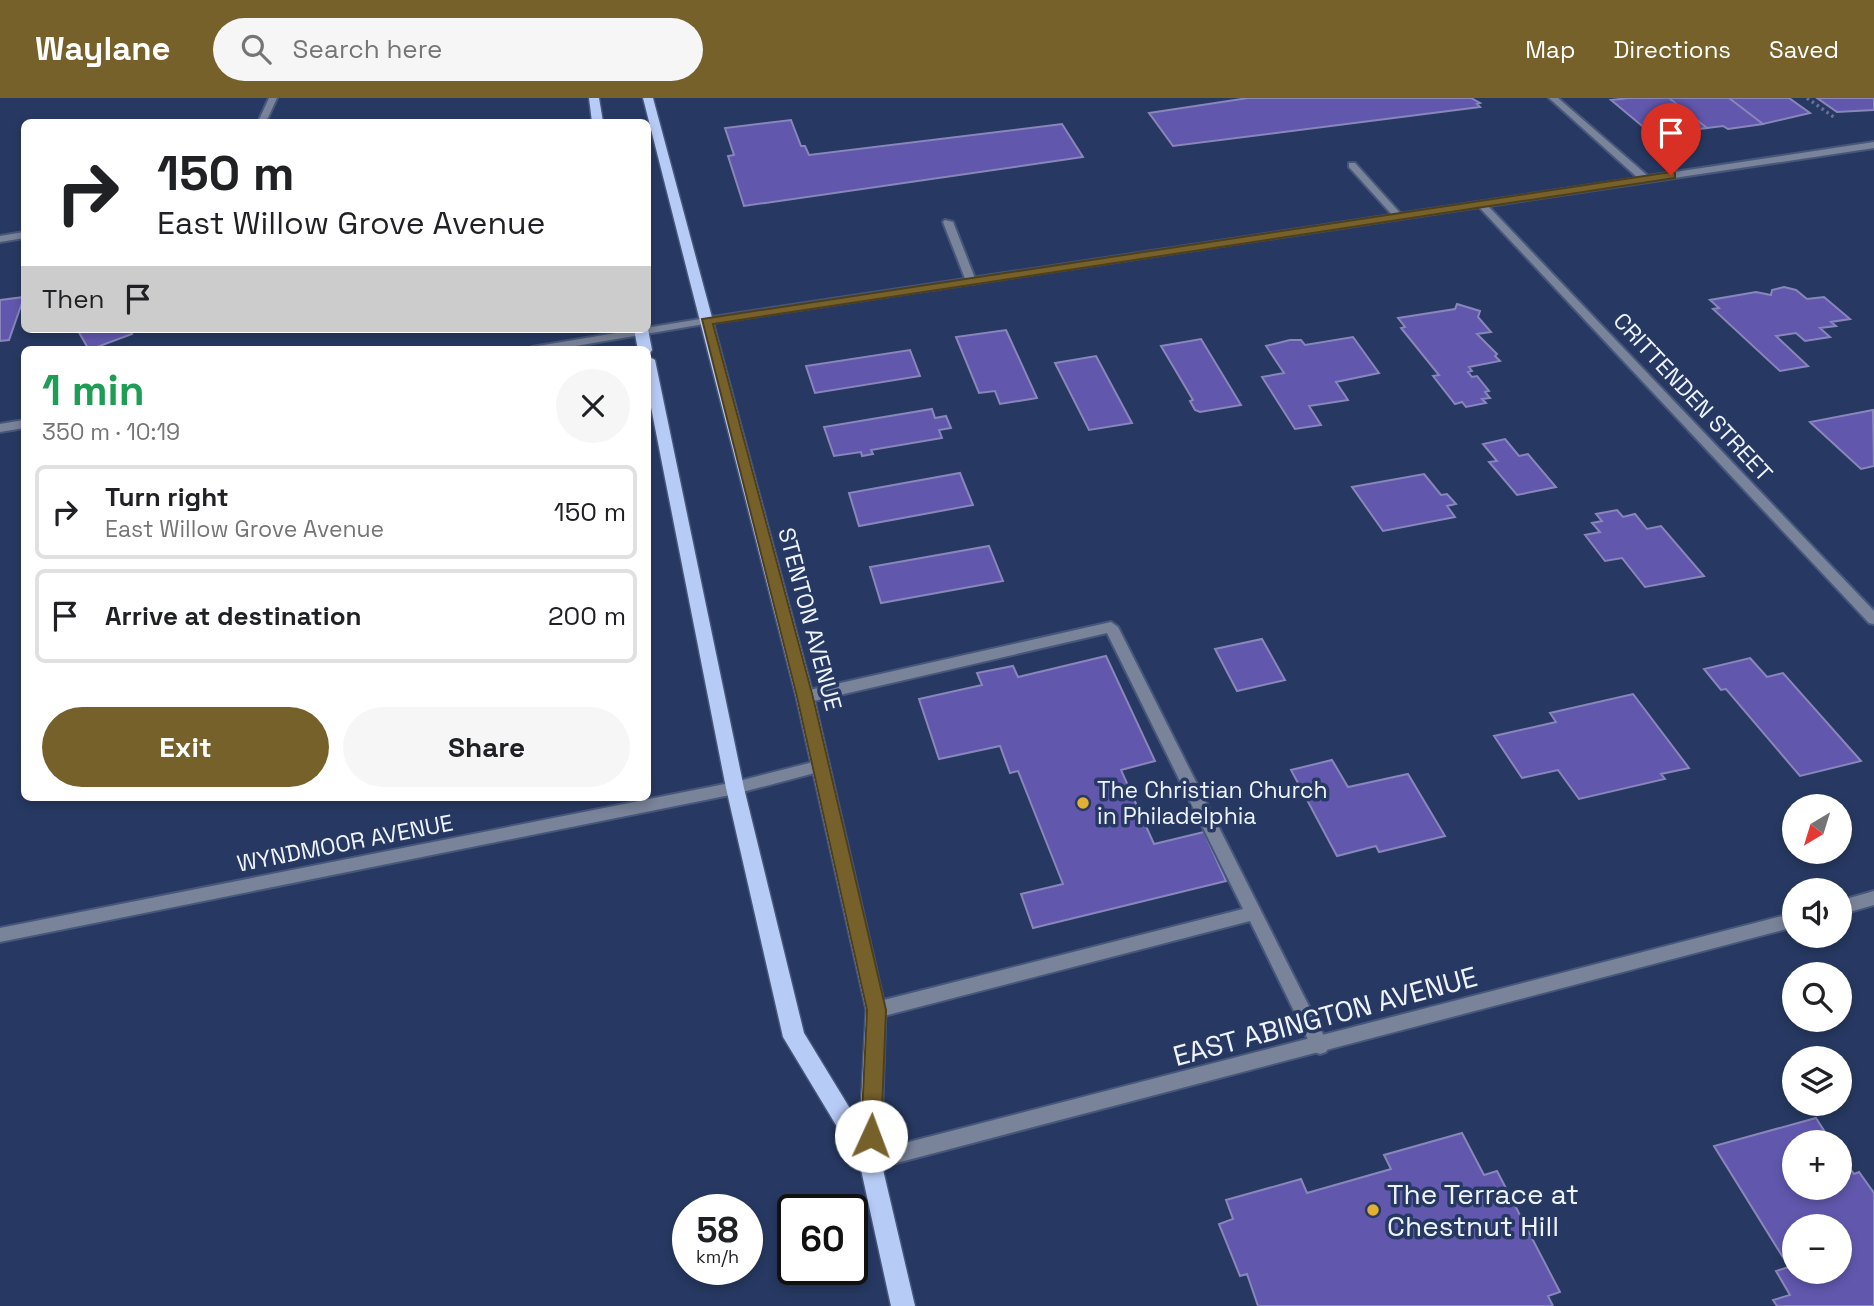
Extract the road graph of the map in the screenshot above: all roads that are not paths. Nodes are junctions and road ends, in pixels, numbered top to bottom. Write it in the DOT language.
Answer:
graph roads {
  1 [pos="273,98"];
  2 [pos="594,98"];
  3 [pos="648,98"];
  4 [pos="1553,98"];
  5 [pos="263,119"];
  6 [pos="598,119"];
  7 [pos="1874,145"];
  8 [pos="1352,164"];
  9 [pos="1646,179"];
  10 [pos="1481,204"];
  11 [pos="1398,216"];
  12 [pos="948,222"];
  13 [pos="21,236"];
  14 [pos="0,239"];
  15 [pos="971,281"];
  16 [pos="706,321"];
  17 [pos="651,329"];
  18 [pos="629,333"];
  19 [pos="554,346"];
  20 [pos="651,375"];
  21 [pos="21,424"];
  22 [pos="0,428"];
  23 [pos="1874,619"];
  24 [pos="805,697"];
  25 [pos="821,766"];
  26 [pos="735,788"];
  27 [pos="1874,898"];
  28 [pos="1852,904"];
  29 [pos="1254,913"];
  30 [pos="1782,923"];
  31 [pos="0,935"];
  32 [pos="876,1010"];
  33 [pos="1320,1046"];
  34 [pos="870,1161"];
  35 [pos="903,1306"];
  1 -- 5 [label="street"];
  2 -- 6 [label="main road"];
  3 -- 16 [label="main road, STENTON AVENUE"];
  4 -- 9 [label="street"];
  7 -- 9 [label="street"];
  8 -- 11 [label="street"];
  9 -- 10 [label="street"];
  10 -- 11 [label="street"];
  10 -- 23 [label="street, CRITTENDEN STREET"];
  11 -- 15 [label="street"];
  12 -- 15 [label="street"];
  13 -- 14 [label="street"];
  15 -- 16 [label="street"];
  16 -- 17 [label="street"];
  16 -- 24 [label="main road, STENTON AVENUE"];
  18 -- 19 [label="street"];
  20 -- 26 [label="main road, STENTON AVENUE"];
  21 -- 22 [label="street"];
  24 -- 25 [label="main road, STENTON AVENUE"];
  24 -- 29 [label="street"];
  25 -- 26 [label="street, WYNDMOOR AVENUE"];
  25 -- 32 [label="main road, STENTON AVENUE"];
  26 -- 31 [label="street, WYNDMOOR AVENUE"];
  26 -- 34 [label="main road, STENTON AVENUE"];
  27 -- 28 [label="street"];
  29 -- 32 [label="street"];
  29 -- 33 [label="street"];
  30 -- 33 [label="street, EAST ABINGTON AVENUE"];
  32 -- 34 [label="main road, STENTON AVENUE"];
  33 -- 34 [label="street, EAST ABINGTON AVENUE"];
  34 -- 35 [label="main road, STENTON AVENUE"];
}
